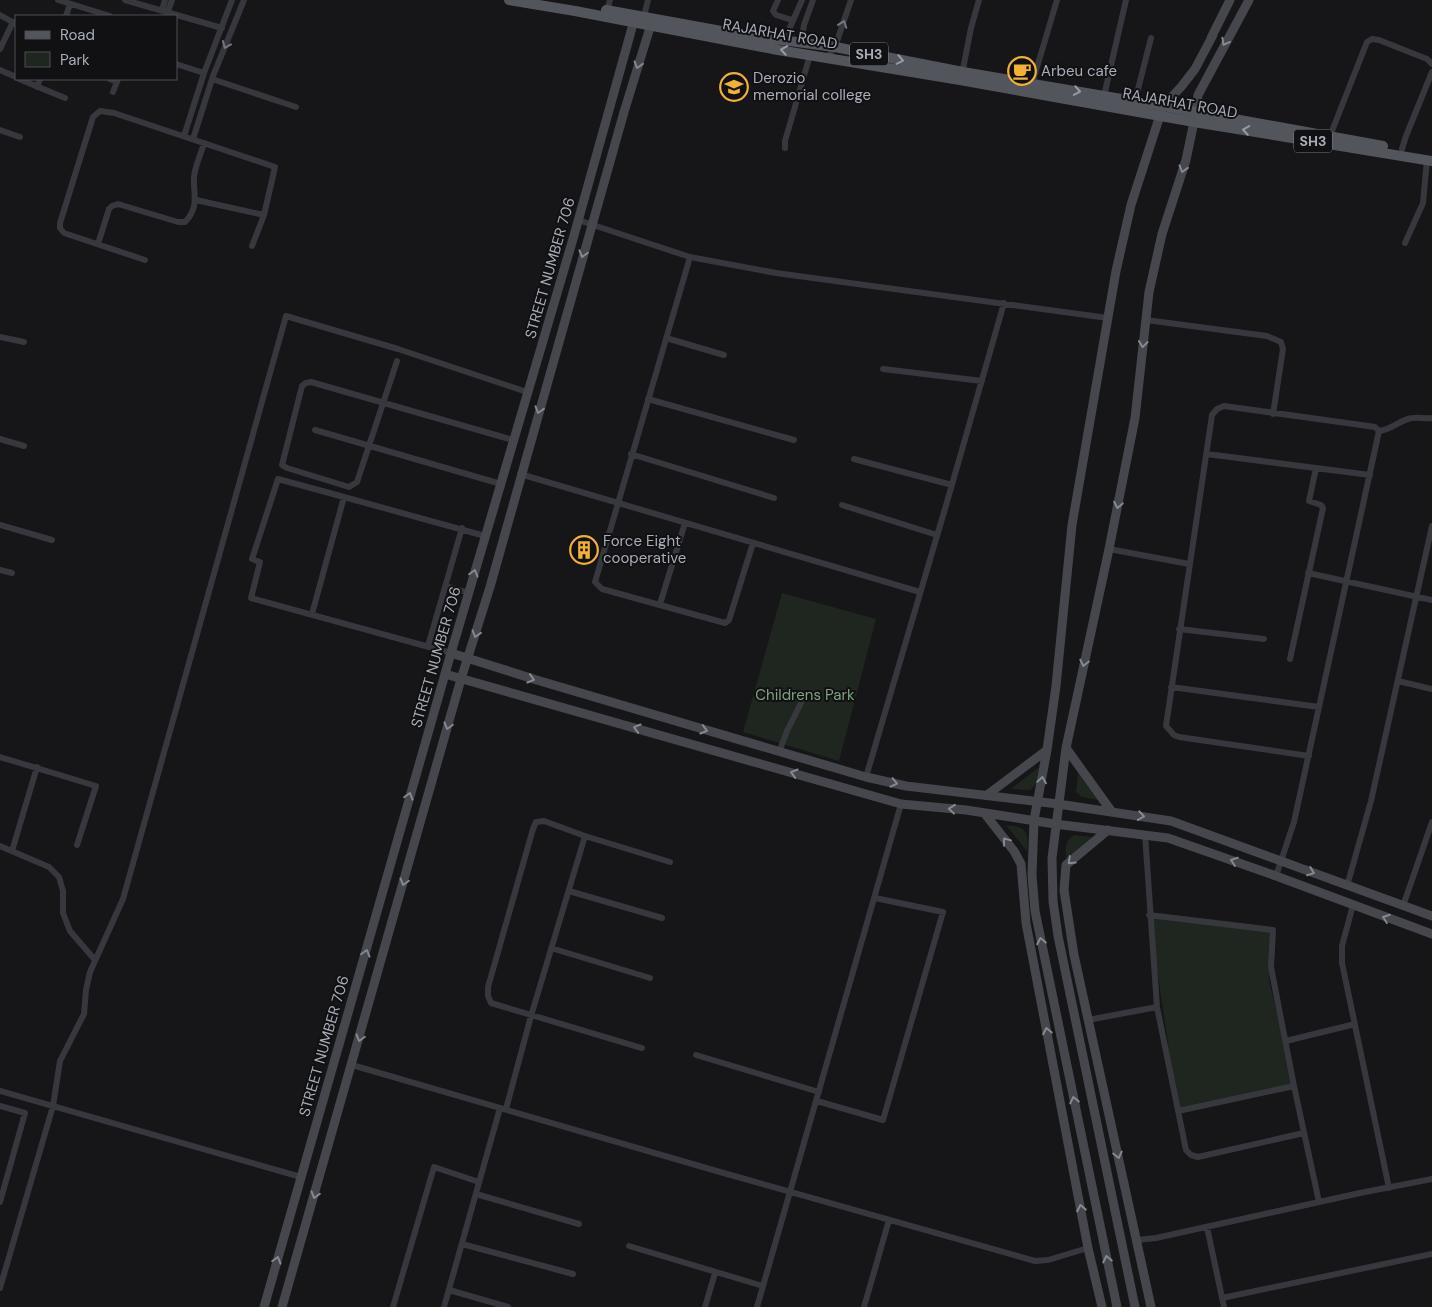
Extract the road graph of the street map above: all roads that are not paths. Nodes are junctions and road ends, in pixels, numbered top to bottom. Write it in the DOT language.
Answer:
graph roads {
  1 [pos="58,0"];
  2 [pos="125,0"];
  3 [pos="165,0"];
  4 [pos="172,0"];
  5 [pos="232,0"];
  6 [pos="244,0"];
  7 [pos="508,0"];
  8 [pos="610,0"];
  9 [pos="648,0"];
  10 [pos="778,0"];
  11 [pos="802,0"];
  12 [pos="813,0"];
  13 [pos="851,0"];
  14 [pos="979,0"];
  15 [pos="1058,0"];
  16 [pos="1126,0"];
  17 [pos="1230,0"];
  18 [pos="1249,0"];
  19 [pos="546,2"];
  20 [pos="70,4"];
  21 [pos="607,10"];
  22 [pos="165,11"];
  23 [pos="0,15"];
  24 [pos="66,15"];
  25 [pos="107,15"];
  26 [pos="643,19"];
  27 [pos="792,20"];
  28 [pos="15,23"];
  29 [pos="222,28"];
  30 [pos="1151,38"];
  31 [pos="784,41"];
  32 [pos="801,44"];
  33 [pos="835,48"];
  34 [pos="0,50"];
  35 [pos="810,55"];
  36 [pos="827,58"];
  37 [pos="1432,64"];
  38 [pos="178,65"];
  39 [pos="0,70"];
  40 [pos="1432,72"];
  41 [pos="204,74"];
  42 [pos="962,76"];
  43 [pos="15,77"];
  44 [pos="212,79"];
  45 [pos="23,80"];
  46 [pos="40,80"];
  47 [pos="118,80"];
  48 [pos="1032,84"];
  49 [pos="37,86"];
  50 [pos="113,92"];
  51 [pos="1104,96"];
  52 [pos="65,98"];
  53 [pos="1134,101"];
  54 [pos="296,107"];
  55 [pos="1161,110"];
  56 [pos="1195,117"];
  57 [pos="0,130"];
  58 [pos="184,136"];
  59 [pos="1330,136"];
  60 [pos="20,137"];
  61 [pos="193,139"];
  62 [pos="204,143"];
  63 [pos="785,148"];
  64 [pos="1402,149"];
  65 [pos="1430,158"];
  66 [pos="196,200"];
  67 [pos="264,215"];
  68 [pos="578,220"];
  69 [pos="592,225"];
  70 [pos="1405,243"];
  71 [pos="98,244"];
  72 [pos="252,246"];
  73 [pos="690,257"];
  74 [pos="145,260"];
  75 [pos="1004,303"];
  76 [pos="1108,318"];
  77 [pos="1146,320"];
  78 [pos="0,337"];
  79 [pos="666,338"];
  80 [pos="24,342"];
  81 [pos="724,355"];
  82 [pos="397,361"];
  83 [pos="883,369"];
  84 [pos="982,381"];
  85 [pos="527,392"];
  86 [pos="648,399"];
  87 [pos="385,403"];
  88 [pos="1273,414"];
  89 [pos="1432,418"];
  90 [pos="315,430"];
  91 [pos="1379,431"];
  92 [pos="0,439"];
  93 [pos="513,440"];
  94 [pos="794,440"];
  95 [pos="371,445"];
  96 [pos="24,446"];
  97 [pos="631,454"];
  98 [pos="1206,454"];
  99 [pos="854,459"];
  100 [pos="1316,468"];
  101 [pos="520,474"];
  102 [pos="1370,476"];
  103 [pos="501,484"];
  104 [pos="952,485"];
  105 [pos="344,497"];
  106 [pos="774,498"];
  107 [pos="617,503"];
  108 [pos="842,505"];
  109 [pos="685,523"];
  110 [pos="0,525"];
  111 [pos="1432,526"];
  112 [pos="462,528"];
  113 [pos="937,535"];
  114 [pos="486,536"];
  115 [pos="52,540"];
  116 [pos="753,543"];
  117 [pos="1110,549"];
  118 [pos="1189,564"];
  119 [pos="0,570"];
  120 [pos="12,573"];
  121 [pos="1308,573"];
  122 [pos="1347,582"];
  123 [pos="446,586"];
  124 [pos="920,592"];
  125 [pos="468,593"];
  126 [pos="1417,597"];
  127 [pos="1432,600"];
  128 [pos="660,604"];
  129 [pos="312,614"];
  130 [pos="1179,629"];
  131 [pos="1264,639"];
  132 [pos="428,646"];
  133 [pos="451,654"];
  134 [pos="468,659"];
  135 [pos="1290,659"];
  136 [pos="445,674"];
  137 [pos="462,679"];
  138 [pos="1398,682"];
  139 [pos="1171,687"];
  140 [pos="1432,689"];
  141 [pos="802,703"];
  142 [pos="1319,707"];
  143 [pos="1066,748"];
  144 [pos="1047,750"];
  145 [pos="778,752"];
  146 [pos="1309,756"];
  147 [pos="0,757"];
  148 [pos="37,767"];
  149 [pos="866,777"];
  150 [pos="987,795"];
  151 [pos="1038,802"];
  152 [pos="901,804"];
  153 [pos="1058,804"];
  154 [pos="1112,812"];
  155 [pos="985,814"];
  156 [pos="1034,820"];
  157 [pos="1432,822"];
  158 [pos="1055,824"];
  159 [pos="1108,830"];
  160 [pos="1145,834"];
  161 [pos="585,836"];
  162 [pos="76,845"];
  163 [pos="0,846"];
  164 [pos="12,851"];
  165 [pos="1281,860"];
  166 [pos="670,862"];
  167 [pos="1276,876"];
  168 [pos="1347,886"];
  169 [pos="569,891"];
  170 [pos="875,898"];
  171 [pos="1353,906"];
  172 [pos="1403,906"];
  173 [pos="1149,915"];
  174 [pos="1432,916"];
  175 [pos="662,918"];
  176 [pos="1432,934"];
  177 [pos="551,948"];
  178 [pos="96,960"];
  179 [pos="650,978"];
  180 [pos="1156,1007"];
  181 [pos="531,1016"];
  182 [pos="1088,1020"];
  183 [pos="1354,1024"];
  184 [pos="1286,1041"];
  185 [pos="642,1048"];
  186 [pos="696,1055"];
  187 [pos="1083,1055"];
  188 [pos="1052,1061"];
  189 [pos="352,1065"];
  190 [pos="1098,1067"];
  191 [pos="1069,1075"];
  192 [pos="1294,1086"];
  193 [pos="0,1091"];
  194 [pos="819,1092"];
  195 [pos="817,1101"];
  196 [pos="0,1106"];
  197 [pos="53,1106"];
  198 [pos="503,1109"];
  199 [pos="1178,1111"];
  200 [pos="1304,1133"];
  201 [pos="300,1177"];
  202 [pos="1432,1179"];
  203 [pos="479,1182"];
  204 [pos="1390,1188"];
  205 [pos="790,1191"];
  206 [pos="476,1194"];
  207 [pos="0,1202"];
  208 [pos="1319,1202"];
  209 [pos="889,1220"];
  210 [pos="578,1224"];
  211 [pos="1207,1227"];
  212 [pos="1137,1240"];
  213 [pos="462,1244"];
  214 [pos="629,1246"];
  215 [pos="1088,1248"];
  216 [pos="1432,1254"];
  217 [pos="0,1256"];
  218 [pos="8,1259"];
  219 [pos="715,1272"];
  220 [pos="573,1274"];
  221 [pos="763,1286"];
  222 [pos="0,1288"];
  223 [pos="449,1290"];
  224 [pos="1222,1298"];
  225 [pos="264,1307"];
  226 [pos="282,1307"];
  227 [pos="393,1307"];
  228 [pos="444,1307"];
  229 [pos="508,1307"];
  230 [pos="705,1307"];
  231 [pos="757,1307"];
  232 [pos="864,1307"];
  233 [pos="1102,1307"];
  234 [pos="1117,1307"];
  235 [pos="1135,1307"];
  236 [pos="1151,1307"];
  237 [pos="1224,1307"];
  1 -- 20 [label="street"];
  2 -- 22 [label="street"];
  3 -- 22 [label="street"];
  4 -- 22 [label="street"];
  5 -- 29 [label="street"];
  6 -- 44 [label="street, one-way"];
  7 -- 19 [label="main road, RAJARHAT ROAD / SH3"];
  8 -- 21 [label="street"];
  9 -- 26 [label="street"];
  10 -- 27 [label="street"];
  11 -- 27 [label="street"];
  12 -- 32 [label="street"];
  33 -- 13 [label="street, one-way"];
  14 -- 42 [label="street"];
  15 -- 48 [label="street"];
  16 -- 51 [label="street"];
  17 -- 55 [label="street"];
  18 -- 56 [label="street, one-way"];
  19 -- 21 [label="main road, RAJARHAT ROAD / SH3"];
  19 -- 26 [label="main road, RAJARHAT ROAD / SH3"];
  20 -- 24 [label="street"];
  20 -- 25 [label="street"];
  21 -- 26 [label="main road, RAJARHAT ROAD / SH3"];
  22 -- 29 [label="street"];
  23 -- 28 [label="street"];
  26 -- 31 [label="main road, RAJARHAT ROAD / SH3"];
  35 -- 26 [label="main road, RAJARHAT ROAD / SH3, one-way"];
  26 -- 68 [label="street, STREET NUMBER 706"];
  26 -- 69 [label="street, one-way"];
  27 -- 31 [label="street"];
  28 -- 34 [label="street"];
  29 -- 41 [label="street"];
  30 -- 53 [label="street"];
  31 -- 32 [label="main road, RAJARHAT ROAD / SH3"];
  32 -- 33 [label="main road, RAJARHAT ROAD / SH3"];
  33 -- 36 [label="street"];
  33 -- 42 [label="main road, RAJARHAT ROAD / SH3, one-way"];
  35 -- 36 [label="main road, RAJARHAT ROAD / SH3"];
  35 -- 63 [label="street"];
  36 -- 42 [label="main road, RAJARHAT ROAD / SH3"];
  37 -- 59 [label="street"];
  38 -- 41 [label="street"];
  39 -- 43 [label="street"];
  40 -- 64 [label="street"];
  41 -- 58 [label="street"];
  42 -- 48 [label="main road, RAJARHAT ROAD / SH3"];
  42 -- 55 [label="main road, RAJARHAT ROAD / SH3"];
  44 -- 54 [label="street"];
  44 -- 61 [label="street"];
  45 -- 49 [label="street"];
  46 -- 49 [label="street"];
  47 -- 50 [label="street"];
  48 -- 51 [label="main road, RAJARHAT ROAD / SH3, one-way"];
  49 -- 52 [label="street"];
  51 -- 53 [label="main road, RAJARHAT ROAD / SH3"];
  53 -- 55 [label="main road, RAJARHAT ROAD / SH3"];
  55 -- 56 [label="main road, RAJARHAT ROAD / SH3"];
  55 -- 76 [label="street"];
  56 -- 59 [label="main road, RAJARHAT ROAD / SH3"];
  65 -- 56 [label="main road, RAJARHAT ROAD / SH3, one-way"];
  56 -- 77 [label="street, one-way"];
  57 -- 60 [label="street"];
  58 -- 61 [label="street"];
  58 -- 71 [label="street"];
  59 -- 64 [label="main road, RAJARHAT ROAD / SH3"];
  61 -- 62 [label="street"];
  62 -- 66 [label="street"];
  62 -- 67 [label="street"];
  64 -- 65 [label="main road, RAJARHAT ROAD / SH3"];
  65 -- 70 [label="street"];
  66 -- 67 [label="street"];
  66 -- 71 [label="street"];
  67 -- 72 [label="street"];
  68 -- 69 [label="street"];
  68 -- 85 [label="street, STREET NUMBER 706"];
  69 -- 73 [label="street"];
  69 -- 101 [label="street, one-way"];
  71 -- 74 [label="street"];
  73 -- 75 [label="street"];
  73 -- 79 [label="street"];
  75 -- 76 [label="street"];
  75 -- 84 [label="street"];
  76 -- 144 [label="street"];
  77 -- 88 [label="street"];
  77 -- 117 [label="street, one-way"];
  78 -- 80 [label="street"];
  79 -- 81 [label="street"];
  79 -- 86 [label="street"];
  82 -- 87 [label="street"];
  83 -- 84 [label="street"];
  84 -- 104 [label="street"];
  85 -- 93 [label="street, STREET NUMBER 706"];
  85 -- 178 [label="street"];
  86 -- 94 [label="street"];
  86 -- 97 [label="street"];
  87 -- 93 [label="street"];
  87 -- 95 [label="street"];
  87 -- 95 [label="street"];
  88 -- 91 [label="street"];
  88 -- 98 [label="street"];
  89 -- 91 [label="street"];
  90 -- 95 [label="street"];
  91 -- 102 [label="street"];
  92 -- 96 [label="street"];
  93 -- 103 [label="street, STREET NUMBER 706"];
  95 -- 103 [label="street"];
  97 -- 106 [label="street"];
  97 -- 107 [label="street"];
  98 -- 100 [label="street"];
  98 -- 118 [label="street"];
  99 -- 104 [label="street"];
  100 -- 102 [label="street"];
  100 -- 121 [label="street"];
  101 -- 107 [label="street"];
  101 -- 134 [label="street, one-way"];
  102 -- 122 [label="street"];
  103 -- 114 [label="street, STREET NUMBER 706"];
  104 -- 113 [label="street"];
  105 -- 112 [label="street"];
  105 -- 129 [label="street"];
  105 -- 129 [label="street"];
  107 -- 109 [label="street"];
  107 -- 128 [label="street"];
  108 -- 113 [label="street"];
  109 -- 116 [label="street"];
  109 -- 128 [label="street"];
  110 -- 115 [label="street"];
  111 -- 126 [label="street"];
  112 -- 114 [label="street"];
  112 -- 123 [label="street"];
  113 -- 124 [label="street"];
  125 -- 114 [label="street, STREET NUMBER 706, one-way"];
  116 -- 124 [label="street"];
  116 -- 128 [label="street"];
  117 -- 118 [label="street"];
  117 -- 143 [label="street, one-way"];
  118 -- 130 [label="street"];
  119 -- 120 [label="street"];
  121 -- 122 [label="street"];
  121 -- 135 [label="street"];
  122 -- 126 [label="street"];
  122 -- 142 [label="street"];
  123 -- 125 [label="street"];
  123 -- 132 [label="street"];
  124 -- 149 [label="street"];
  125 -- 133 [label="street, STREET NUMBER 706"];
  126 -- 127 [label="street"];
  126 -- 138 [label="street"];
  129 -- 132 [label="street"];
  130 -- 131 [label="street"];
  130 -- 139 [label="street"];
  132 -- 133 [label="street"];
  133 -- 134 [label="street"];
  133 -- 136 [label="street, STREET NUMBER 706"];
  134 -- 137 [label="street"];
  134 -- 145 [label="street, one-way"];
  136 -- 137 [label="street"];
  201 -- 136 [label="street, STREET NUMBER 706, one-way"];
  152 -- 137 [label="street, one-way"];
  137 -- 189 [label="street, one-way"];
  138 -- 140 [label="street"];
  138 -- 168 [label="street"];
  139 -- 142 [label="street"];
  139 -- 146 [label="street"];
  141 -- 145 [label="street"];
  142 -- 146 [label="street"];
  143 -- 153 [label="street"];
  143 -- 154 [label="street"];
  144 -- 150 [label="street"];
  151 -- 144 [label="street, one-way"];
  145 -- 149 [label="street"];
  146 -- 165 [label="street"];
  147 -- 148 [label="street"];
  148 -- 162 [label="street"];
  148 -- 164 [label="street"];
  149 -- 150 [label="street, one-way"];
  150 -- 151 [label="street"];
  151 -- 153 [label="street"];
  151 -- 156 [label="street"];
  155 -- 152 [label="street, one-way"];
  152 -- 170 [label="street"];
  153 -- 154 [label="street"];
  153 -- 158 [label="street"];
  154 -- 165 [label="street, one-way"];
  155 -- 156 [label="street"];
  188 -- 155 [label="street, one-way"];
  156 -- 158 [label="street"];
  191 -- 156 [label="street, one-way"];
  157 -- 172 [label="street"];
  158 -- 159 [label="street"];
  158 -- 187 [label="street"];
  159 -- 160 [label="street"];
  159 -- 182 [label="street, one-way"];
  167 -- 160 [label="street, one-way"];
  160 -- 173 [label="street"];
  161 -- 166 [label="street"];
  161 -- 169 [label="street"];
  161 -- 181 [label="street"];
  163 -- 164 [label="street"];
  164 -- 178 [label="street"];
  165 -- 167 [label="street"];
  165 -- 168 [label="street, one-way"];
  167 -- 171 [label="street"];
  168 -- 172 [label="street"];
  169 -- 175 [label="street"];
  169 -- 177 [label="street"];
  170 -- 194 [label="street"];
  170 -- 195 [label="street"];
  176 -- 171 [label="street, one-way"];
  171 -- 183 [label="street"];
  172 -- 174 [label="street"];
  173 -- 180 [label="street"];
  173 -- 184 [label="street"];
  177 -- 179 [label="street"];
  177 -- 181 [label="street"];
  178 -- 197 [label="street"];
  180 -- 182 [label="street"];
  180 -- 199 [label="street"];
  181 -- 185 [label="street"];
  181 -- 198 [label="street"];
  182 -- 190 [label="street"];
  183 -- 184 [label="street"];
  183 -- 204 [label="street"];
  184 -- 192 [label="street"];
  186 -- 194 [label="street"];
  187 -- 190 [label="street"];
  187 -- 235 [label="street"];
  188 -- 191 [label="street"];
  215 -- 188 [label="street, one-way"];
  189 -- 198 [label="street"];
  189 -- 226 [label="street, one-way"];
  190 -- 212 [label="street, one-way"];
  234 -- 191 [label="street, one-way"];
  192 -- 199 [label="street"];
  192 -- 200 [label="street"];
  193 -- 197 [label="street"];
  194 -- 195 [label="street"];
  195 -- 205 [label="street"];
  196 -- 207 [label="street"];
  197 -- 201 [label="street"];
  197 -- 218 [label="street"];
  198 -- 203 [label="street"];
  198 -- 205 [label="street"];
  199 -- 200 [label="street"];
  200 -- 208 [label="street"];
  225 -- 201 [label="street, STREET NUMBER 706, one-way"];
  202 -- 204 [label="street"];
  203 -- 206 [label="street"];
  203 -- 227 [label="street"];
  204 -- 208 [label="street"];
  205 -- 209 [label="street"];
  205 -- 221 [label="street"];
  206 -- 210 [label="street"];
  206 -- 213 [label="street"];
  208 -- 211 [label="street"];
  209 -- 215 [label="street"];
  209 -- 232 [label="street"];
  211 -- 212 [label="street"];
  211 -- 224 [label="street"];
  212 -- 236 [label="street"];
  213 -- 220 [label="street"];
  213 -- 223 [label="street"];
  214 -- 219 [label="street"];
  215 -- 233 [label="street"];
  216 -- 224 [label="street"];
  217 -- 218 [label="street"];
  218 -- 222 [label="street"];
  219 -- 221 [label="street"];
  219 -- 230 [label="street"];
  221 -- 231 [label="street"];
  223 -- 228 [label="street"];
  223 -- 229 [label="street"];
  224 -- 237 [label="street"];
}
